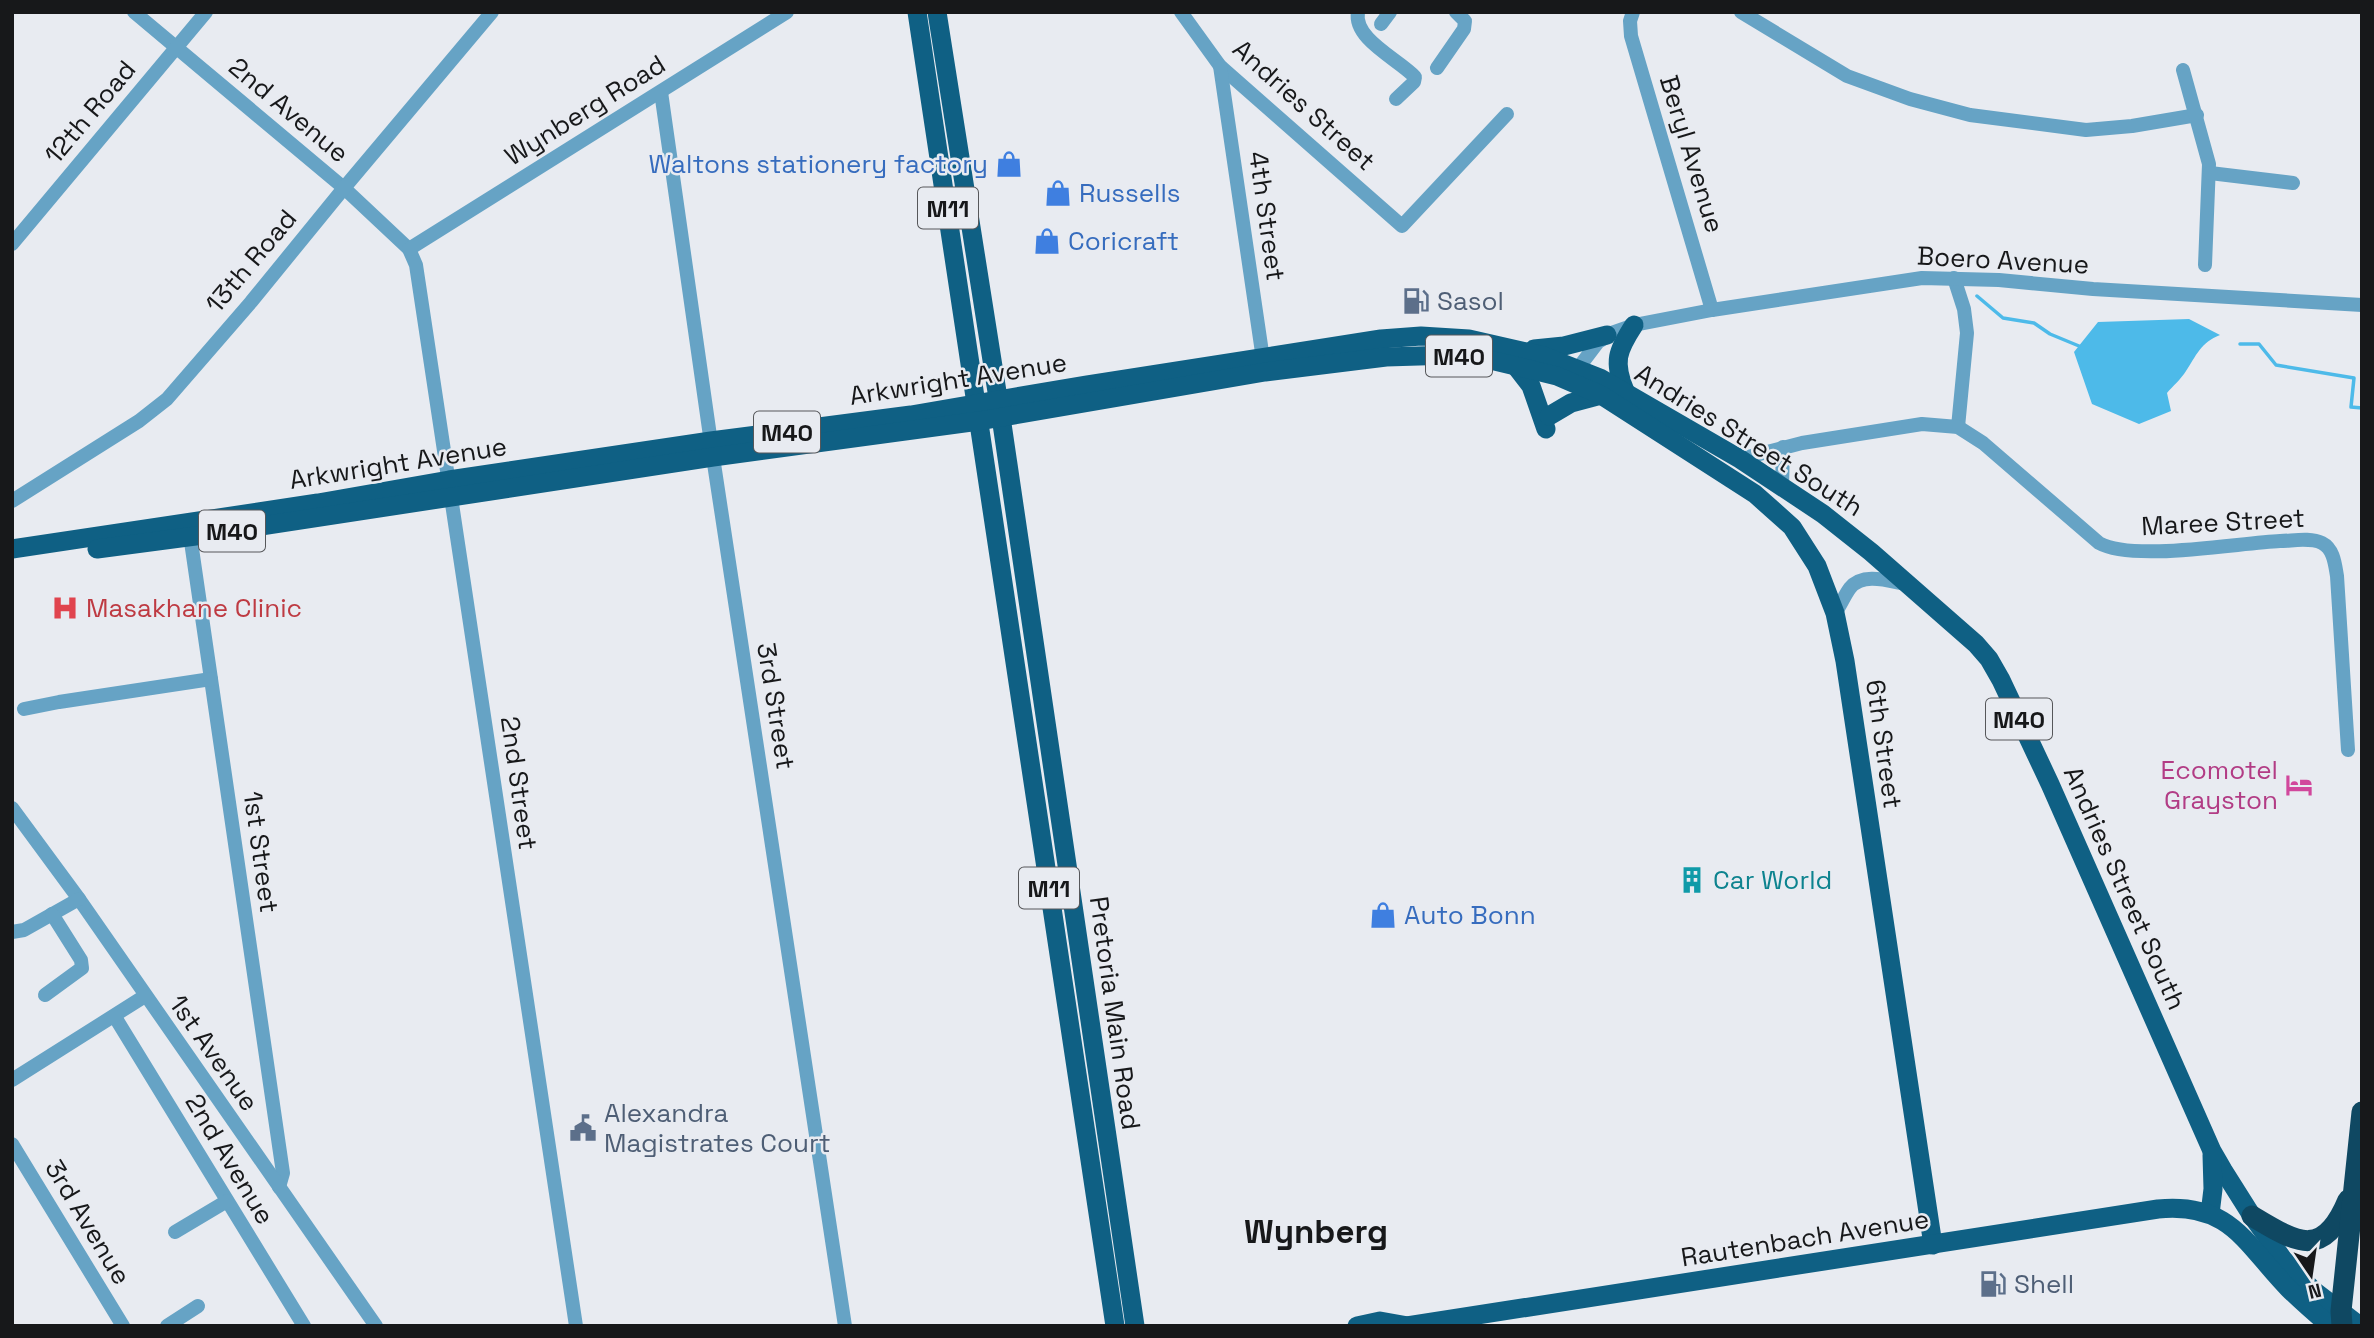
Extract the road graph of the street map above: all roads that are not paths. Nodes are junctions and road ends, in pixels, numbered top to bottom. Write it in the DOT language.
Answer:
graph roads {
  1 [pos="134,12"];
  2 [pos="206,12"];
  3 [pos="492,12"];
  4 [pos="787,12"];
  5 [pos="917,12"];
  6 [pos="937,12"];
  7 [pos="1181,12"];
  8 [pos="1357,12"];
  9 [pos="1456,12"];
  10 [pos="1633,12"];
  11 [pos="1741,12"];
  12 [pos="176,47"];
  13 [pos="1220,66"];
  14 [pos="1437,68"];
  15 [pos="2183,70"];
  16 [pos="661,92"];
  17 [pos="1396,99"];
  18 [pos="1507,114"];
  19 [pos="2197,115"];
  20 [pos="2210,173"];
  21 [pos="2293,183"];
  22 [pos="344,188"];
  23 [pos="12,244"];
  24 [pos="409,249"];
  25 [pos="2205,265"];
  26 [pos="1954,278"];
  27 [pos="2362,305"];
  28 [pos="1712,310"];
  29 [pos="1634,325"];
  30 [pos="1607,335"];
  31 [pos="1518,357"];
  32 [pos="1264,365"];
  33 [pos="1573,374"];
  34 [pos="1625,391"];
  35 [pos="1601,395"];
  36 [pos="1000,409"];
  37 [pos="978,412"];
  38 [pos="1026,412"];
  39 [pos="953,424"];
  40 [pos="1958,427"];
  41 [pos="1005,447"];
  42 [pos="1783,447"];
  43 [pos="712,449"];
  44 [pos="984,451"];
  45 [pos="1740,459"];
  46 [pos="1782,487"];
  47 [pos="451,489"];
  48 [pos="12,501"];
  49 [pos="189,530"];
  50 [pos="12,549"];
  51 [pos="12,561"];
  52 [pos="1911,585"];
  53 [pos="1835,613"];
  54 [pos="211,679"];
  55 [pos="24,709"];
  56 [pos="2348,750"];
  57 [pos="15,816"];
  58 [pos="79,899"];
  59 [pos="52,914"];
  60 [pos="12,932"];
  61 [pos="45,995"];
  62 [pos="145,996"];
  63 [pos="115,1017"];
  64 [pos="12,1080"];
  65 [pos="2362,1112"];
  66 [pos="12,1144"];
  67 [pos="2212,1150"];
  68 [pos="2355,1184"];
  69 [pos="279,1187"];
  70 [pos="227,1202"];
  71 [pos="2210,1214"];
  72 [pos="2252,1216"];
  73 [pos="175,1232"];
  74 [pos="1933,1245"];
  75 [pos="198,1306"];
  76 [pos="2338,1321"];
  77 [pos="122,1326"];
  78 [pos="167,1326"];
  79 [pos="304,1326"];
  80 [pos="376,1326"];
  81 [pos="576,1326"];
  82 [pos="845,1326"];
  83 [pos="1115,1326"];
  84 [pos="1135,1326"];
  85 [pos="1357,1326"];
  86 [pos="1408,1326"];
  87 [pos="2360,1326"];
  1 -- 12 [label="street, 2nd Avenue"];
  2 -- 12 [label="street, 12th Road"];
  3 -- 22 [label="street, 13th Road"];
  4 -- 16 [label="street, Wynberg Road"];
  5 -- 37 [label="main road, M11"];
  6 -- 36 [label="main road, M11"];
  7 -- 13 [label="street, Andries Street"];
  8 -- 17 [label="street"];
  9 -- 14 [label="street"];
  10 -- 28 [label="street, Beryl Avenue"];
  11 -- 19 [label="street"];
  12 -- 22 [label="street, 2nd Avenue"];
  12 -- 23 [label="street, 12th Road"];
  13 -- 18 [label="street, Andries Street"];
  13 -- 32 [label="street, 4th Street"];
  15 -- 19 [label="street"];
  16 -- 24 [label="street, Wynberg Road"];
  16 -- 43 [label="street, 3rd Street"];
  19 -- 20 [label="street"];
  20 -- 21 [label="street"];
  20 -- 25 [label="street"];
  22 -- 24 [label="street, 2nd Avenue"];
  22 -- 48 [label="street, 13th Road"];
  24 -- 47 [label="street, 2nd Street"];
  26 -- 27 [label="street, Boero Avenue"];
  26 -- 28 [label="street, Boero Avenue"];
  26 -- 40 [label="street"];
  28 -- 29 [label="street, Boero Avenue"];
  29 -- 30 [label="street, Boero Avenue"];
  29 -- 34 [label="main road"];
  30 -- 31 [label="main road"];
  30 -- 33 [label="street, Boero Avenue"];
  31 -- 32 [label="main road, Arkwright Avenue / M40"];
  31 -- 33 [label="main road, Arkwright Avenue / M40"];
  31 -- 35 [label="main road"];
  32 -- 36 [label="main road, Arkwright Avenue / M40"];
  32 -- 38 [label="main road, Arkwright Avenue / M40"];
  33 -- 34 [label="main road, Andries Street South / M40"];
  33 -- 35 [label="main road, 6th Street / M40"];
  34 -- 45 [label="main road, Andries Street South / M40"];
  35 -- 53 [label="main road, 6th Street / M40"];
  36 -- 37 [label="main road, Arkwright Avenue / M40"];
  36 -- 38 [label="main road, Arkwright Avenue / M40"];
  36 -- 41 [label="main road, Pretoria Main Road / M11"];
  37 -- 39 [label="main road, Arkwright Avenue / M40"];
  37 -- 43 [label="main road, Arkwright Avenue / M40"];
  37 -- 44 [label="main road, Pretoria Main Road / M11"];
  38 -- 41 [label="main road"];
  39 -- 43 [label="main road, Arkwright Avenue / M40"];
  39 -- 44 [label="main road"];
  40 -- 42 [label="street, Maree Street"];
  40 -- 56 [label="street, Maree Street"];
  41 -- 84 [label="main road, Pretoria Main Road / M11"];
  42 -- 45 [label="street, Maree Street"];
  42 -- 46 [label="street"];
  43 -- 47 [label="main road, Arkwright Avenue / M40"];
  43 -- 82 [label="street, 3rd Street"];
  44 -- 83 [label="main road, Pretoria Main Road / M11"];
  45 -- 46 [label="main road, Andries Street South / M40"];
  46 -- 52 [label="main road, Andries Street South / M40"];
  47 -- 49 [label="main road, Arkwright Avenue / M40"];
  47 -- 81 [label="street, 2nd Street"];
  49 -- 50 [label="main road, Arkwright Avenue / M40"];
  49 -- 51 [label="main road, Arkwright Avenue / M40"];
  49 -- 54 [label="street, 1st Street"];
  52 -- 53 [label="street"];
  52 -- 67 [label="main road, Andries Street South / M40"];
  53 -- 74 [label="main road, 6th Street / M40"];
  54 -- 55 [label="street"];
  54 -- 69 [label="street, 1st Street"];
  57 -- 58 [label="street, 1st Avenue"];
  58 -- 59 [label="street"];
  58 -- 62 [label="street, 1st Avenue"];
  59 -- 60 [label="street"];
  59 -- 61 [label="street"];
  62 -- 63 [label="street"];
  62 -- 69 [label="street, 1st Avenue"];
  63 -- 64 [label="street"];
  63 -- 70 [label="street, 2nd Avenue"];
  65 -- 68 [label="highway"];
  66 -- 77 [label="street, 3rd Avenue"];
  67 -- 71 [label="main road"];
  67 -- 72 [label="main road, Andries Street South / M40"];
  68 -- 72 [label="highway"];
  68 -- 76 [label="highway"];
  69 -- 80 [label="street, 1st Avenue"];
  70 -- 73 [label="street"];
  70 -- 79 [label="street, 2nd Avenue"];
  71 -- 74 [label="main road, Rautenbach Avenue / M40"];
  71 -- 76 [label="main road, M40"];
  72 -- 76 [label="main road, M40"];
  74 -- 86 [label="main road, Rautenbach Avenue"];
  75 -- 78 [label="street"];
  76 -- 87 [label="main road, M40"];
  85 -- 86 [label="main road, Rautenbach Avenue"];
}
